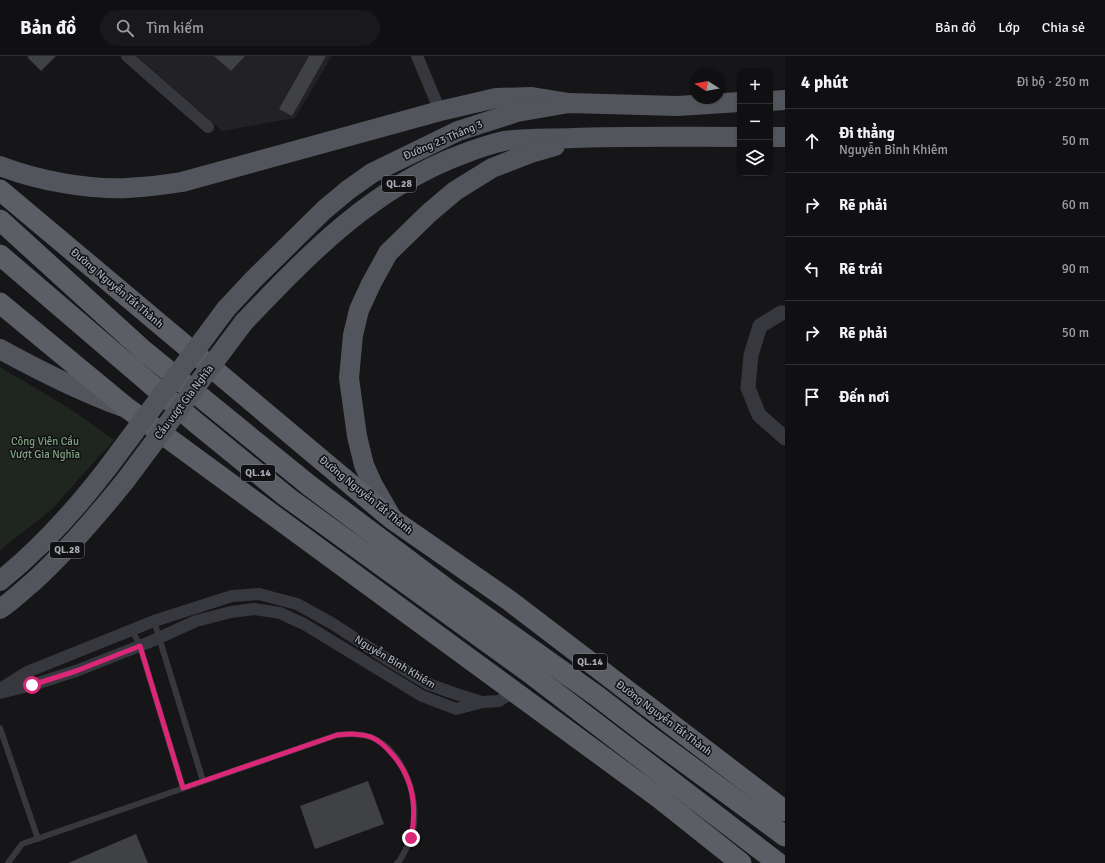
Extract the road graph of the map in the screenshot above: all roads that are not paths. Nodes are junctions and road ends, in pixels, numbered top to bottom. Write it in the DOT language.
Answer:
graph roads {
  1 [pos="127,56"];
  2 [pos="417,56"];
  3 [pos="785,100"];
  4 [pos="773,101"];
  5 [pos="737,102"];
  6 [pos="570,103"];
  7 [pos="440,111"];
  8 [pos="208,127"];
  9 [pos="598,137"];
  10 [pos="737,137"];
  11 [pos="773,137"];
  12 [pos="785,137"];
  13 [pos="0,166"];
  14 [pos="0,190"];
  15 [pos="0,220"];
  16 [pos="0,255"];
  17 [pos="0,303"];
  18 [pos="226,309"];
  19 [pos="785,313"];
  20 [pos="244,322"];
  21 [pos="0,349"];
  22 [pos="127,408"];
  23 [pos="785,438"];
  24 [pos="392,519"];
  25 [pos="0,581"];
  26 [pos="444,587"];
  27 [pos="0,609"];
  28 [pos="154,621"];
  29 [pos="132,630"];
  30 [pos="159,638"];
  31 [pos="559,639"];
  32 [pos="140,646"];
  33 [pos="544,657"];
  34 [pos="530,673"];
  35 [pos="0,689"];
  36 [pos="514,691"];
  37 [pos="0,693"];
  38 [pos="483,702"];
  39 [pos="0,728"];
  40 [pos="203,782"];
  41 [pos="183,788"];
  42 [pos="785,811"];
  43 [pos="785,836"];
  44 [pos="38,839"];
  45 [pos="8,863"];
  46 [pos="397,863"];
  47 [pos="740,863"];
  48 [pos="778,863"];
  1 -- 8 [label="street"];
  2 -- 7 [label="street"];
  3 -- 4 [label="main road"];
  5 -- 6 [label="main road, Đường 23 Tháng 3"];
  6 -- 7 [label="main road"];
  6 -- 18 [label="main road, Đường 23 Tháng 3 / QL.28"];
  7 -- 13 [label="main road"];
  9 -- 10 [label="main road, Đường 23 Tháng 3"];
  9 -- 20 [label="main road, Đường 23 Tháng 3 / QL.28"];
  9 -- 24 [label="main road"];
  11 -- 12 [label="main road"];
  14 -- 24 [label="highway, Đường Nguyễn Tất Thành / QL.14"];
  15 -- 26 [label="highway, Đường Nguyễn Tất Thành / QL.14"];
  16 -- 34 [label="highway, QL.14"];
  17 -- 22 [label="highway, QL.14"];
  18 -- 25 [label="main road, Cầu vượt Gia Nghĩa / QL.28, bridge"];
  19 -- 23 [label="street"];
  20 -- 27 [label="main road, Cầu vượt Gia Nghĩa / QL.28, bridge"];
  21 -- 22 [label="main road"];
  22 -- 36 [label="highway, QL.14"];
  24 -- 26 [label="highway"];
  24 -- 31 [label="highway, Đường Nguyễn Tất Thành / QL.14"];
  26 -- 33 [label="highway, Đường Nguyễn Tất Thành / QL.14"];
  28 -- 29 [label="street, Nguyễn Bỉnh Khiêm"];
  28 -- 30 [label="lane"];
  28 -- 38 [label="street, Nguyễn Bỉnh Khiêm"];
  29 -- 32 [label="lane"];
  29 -- 35 [label="street, Nguyễn Bỉnh Khiêm"];
  30 -- 32 [label="street, Nguyễn Bỉnh Khiêm"];
  30 -- 38 [label="street, Nguyễn Bỉnh Khiêm"];
  30 -- 40 [label="lane"];
  31 -- 33 [label="highway"];
  31 -- 42 [label="highway, Đường Nguyễn Tất Thành / QL.14"];
  32 -- 37 [label="street, Nguyễn Bỉnh Khiêm"];
  32 -- 41 [label="lane"];
  33 -- 34 [label="highway"];
  33 -- 43 [label="highway, Đường Nguyễn Tất Thành / QL.14"];
  34 -- 36 [label="highway"];
  34 -- 48 [label="highway, QL.14"];
  36 -- 38 [label="street"];
  36 -- 47 [label="highway, QL.14"];
  39 -- 44 [label="lane"];
  40 -- 41 [label="lane"];
  40 -- 46 [label="lane"];
  41 -- 44 [label="lane"];
  44 -- 45 [label="lane"];
}
